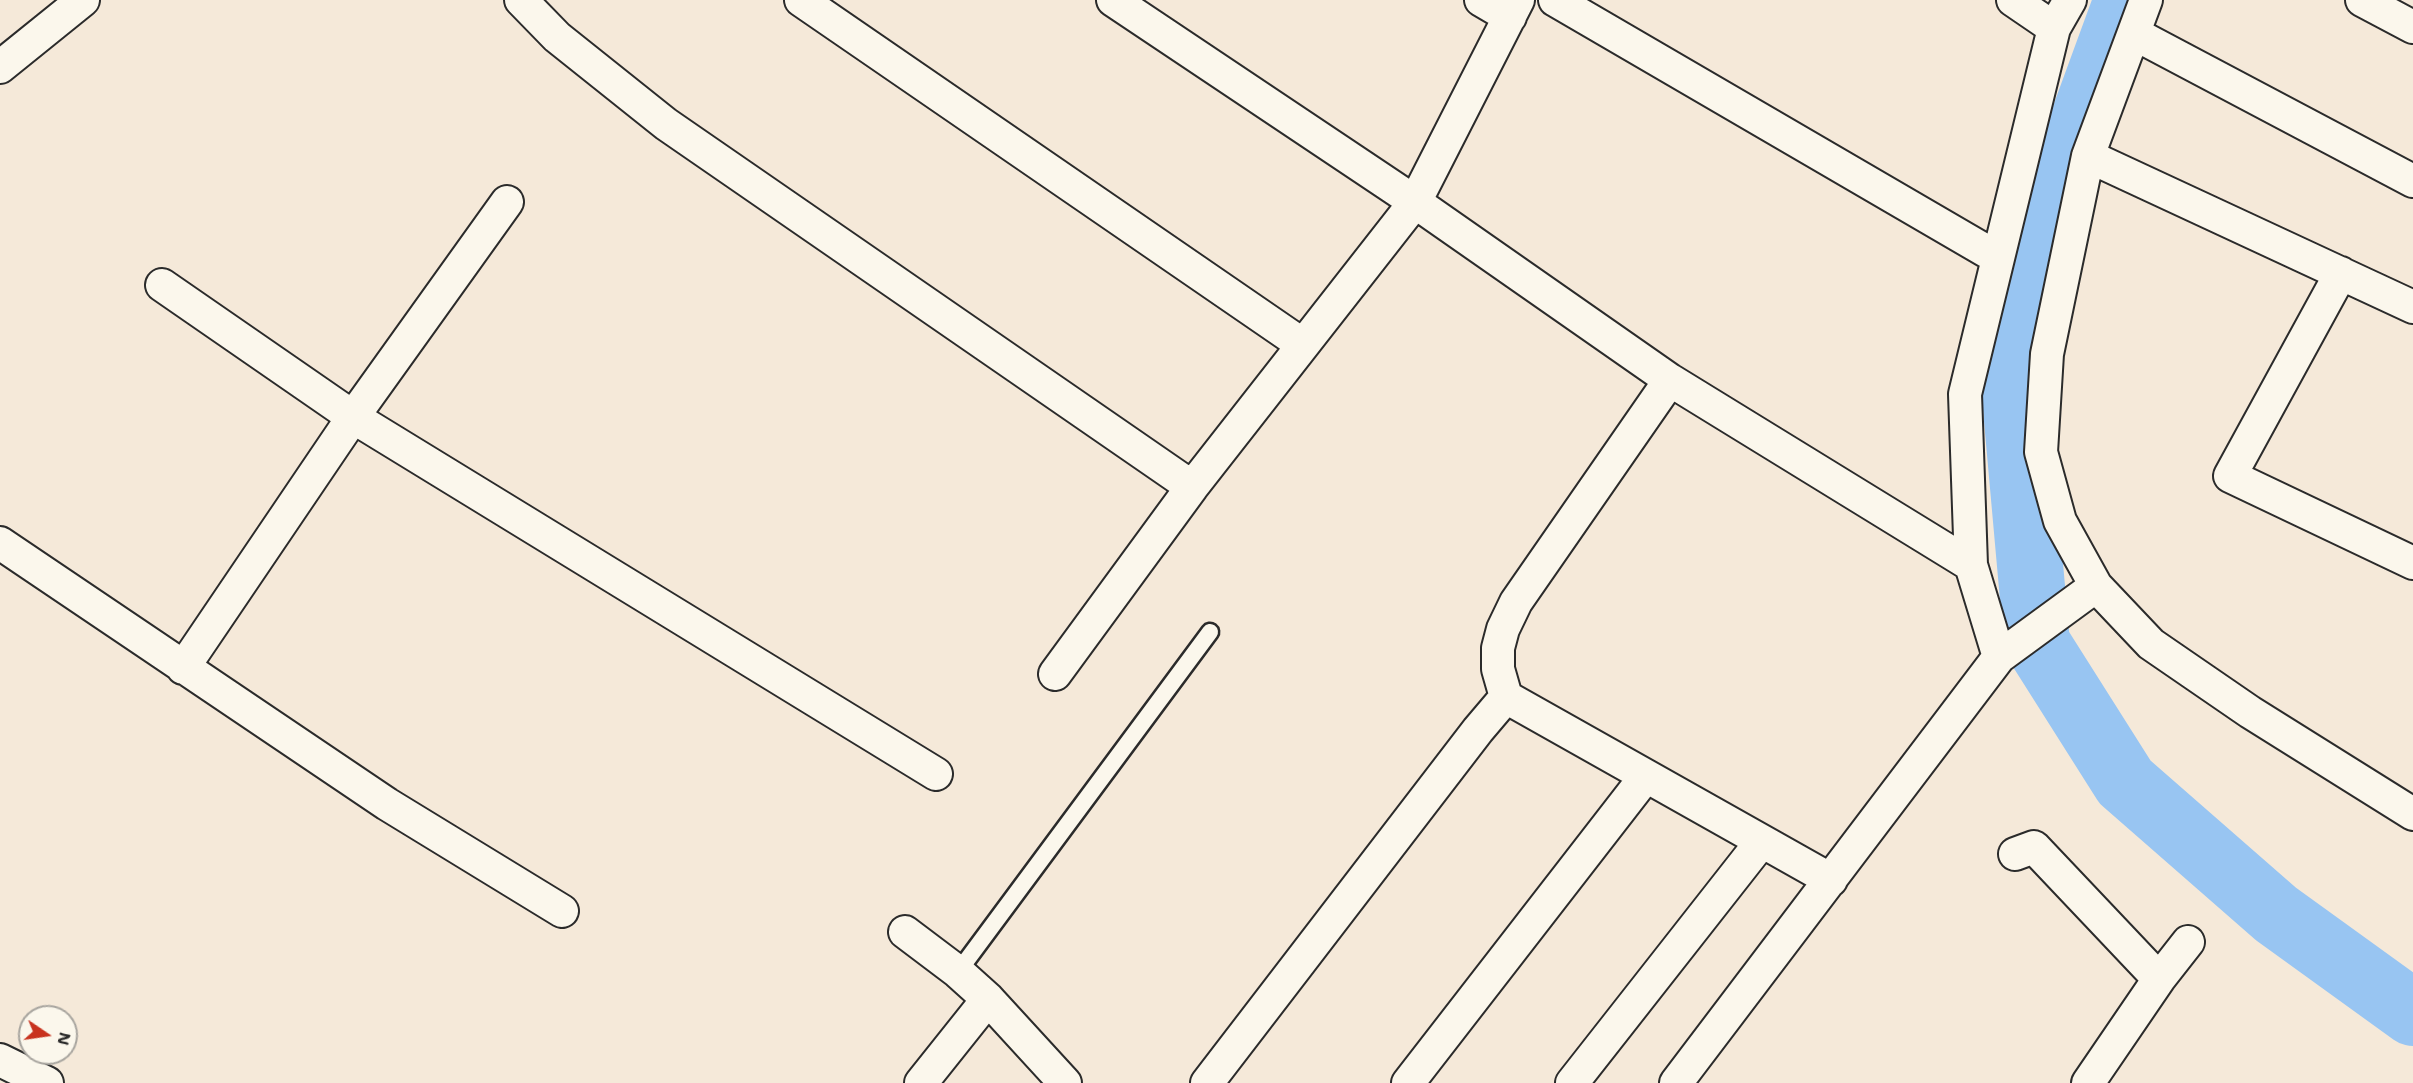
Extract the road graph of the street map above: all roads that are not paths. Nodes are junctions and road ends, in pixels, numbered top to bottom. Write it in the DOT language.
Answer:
graph roads {
  1 [pos="83,0"];
  2 [pos="521,0"];
  3 [pos="801,0"];
  4 [pos="1113,0"];
  5 [pos="1481,0"];
  6 [pos="1555,0"];
  7 [pos="2013,0"];
  8 [pos="2070,0"];
  9 [pos="2146,0"];
  10 [pos="2362,0"];
  11 [pos="1514,8"];
  12 [pos="2413,27"];
  13 [pos="2054,28"];
  14 [pos="2134,34"];
  15 [pos="0,67"];
  16 [pos="2088,156"];
  17 [pos="2413,181"];
  18 [pos="507,202"];
  19 [pos="1415,202"];
  20 [pos="1998,258"];
  21 [pos="2341,273"];
  22 [pos="162,285"];
  23 [pos="2413,307"];
  24 [pos="1304,345"];
  25 [pos="1670,380"];
  26 [pos="353,417"];
  27 [pos="1192,487"];
  28 [pos="0,543"];
  29 [pos="2413,563"];
  30 [pos="1971,565"];
  31 [pos="2096,586"];
  32 [pos="1210,632"];
  33 [pos="1999,657"];
  34 [pos="183,668"];
  35 [pos="1055,674"];
  36 [pos="1506,697"];
  37 [pos="936,774"];
  38 [pos="1646,776"];
  39 [pos="2413,814"];
  40 [pos="1762,841"];
  41 [pos="2015,854"];
  42 [pos="1831,880"];
  43 [pos="562,911"];
  44 [pos="905,932"];
  45 [pos="2188,942"];
  46 [pos="958,972"];
  47 [pos="2159,979"];
  48 [pos="988,999"];
  49 [pos="0,1060"];
  50 [pos="47,1083"];
  51 [pos="921,1083"];
  52 [pos="1065,1083"];
  53 [pos="1207,1083"];
  54 [pos="1408,1083"];
  55 [pos="1572,1083"];
  56 [pos="1677,1083"];
  57 [pos="2088,1083"];
  1 -- 15 [label="street"];
  2 -- 27 [label="street"];
  3 -- 24 [label="street"];
  4 -- 19 [label="street"];
  5 -- 11 [label="street"];
  6 -- 20 [label="street"];
  7 -- 13 [label="street"];
  8 -- 13 [label="street"];
  9 -- 14 [label="street"];
  10 -- 12 [label="street"];
  11 -- 19 [label="street"];
  13 -- 20 [label="street"];
  14 -- 16 [label="street"];
  14 -- 17 [label="street"];
  16 -- 21 [label="street"];
  16 -- 31 [label="street"];
  18 -- 26 [label="street"];
  19 -- 24 [label="street"];
  19 -- 25 [label="street"];
  20 -- 30 [label="street"];
  21 -- 23 [label="street"];
  21 -- 29 [label="street"];
  22 -- 26 [label="street"];
  24 -- 27 [label="street"];
  25 -- 30 [label="street"];
  25 -- 36 [label="street"];
  26 -- 34 [label="street"];
  26 -- 37 [label="street"];
  27 -- 35 [label="street"];
  28 -- 34 [label="street"];
  30 -- 33 [label="street"];
  31 -- 33 [label="street"];
  31 -- 39 [label="street"];
  32 -- 46 [label="lane"];
  33 -- 42 [label="street"];
  34 -- 43 [label="street"];
  36 -- 38 [label="street"];
  36 -- 53 [label="street"];
  38 -- 40 [label="street"];
  38 -- 54 [label="street"];
  40 -- 42 [label="street"];
  40 -- 55 [label="street"];
  41 -- 47 [label="street"];
  42 -- 56 [label="street"];
  44 -- 46 [label="street"];
  45 -- 47 [label="street"];
  46 -- 48 [label="street"];
  47 -- 57 [label="street"];
  48 -- 51 [label="street"];
  48 -- 52 [label="street"];
  49 -- 50 [label="street"];
}
